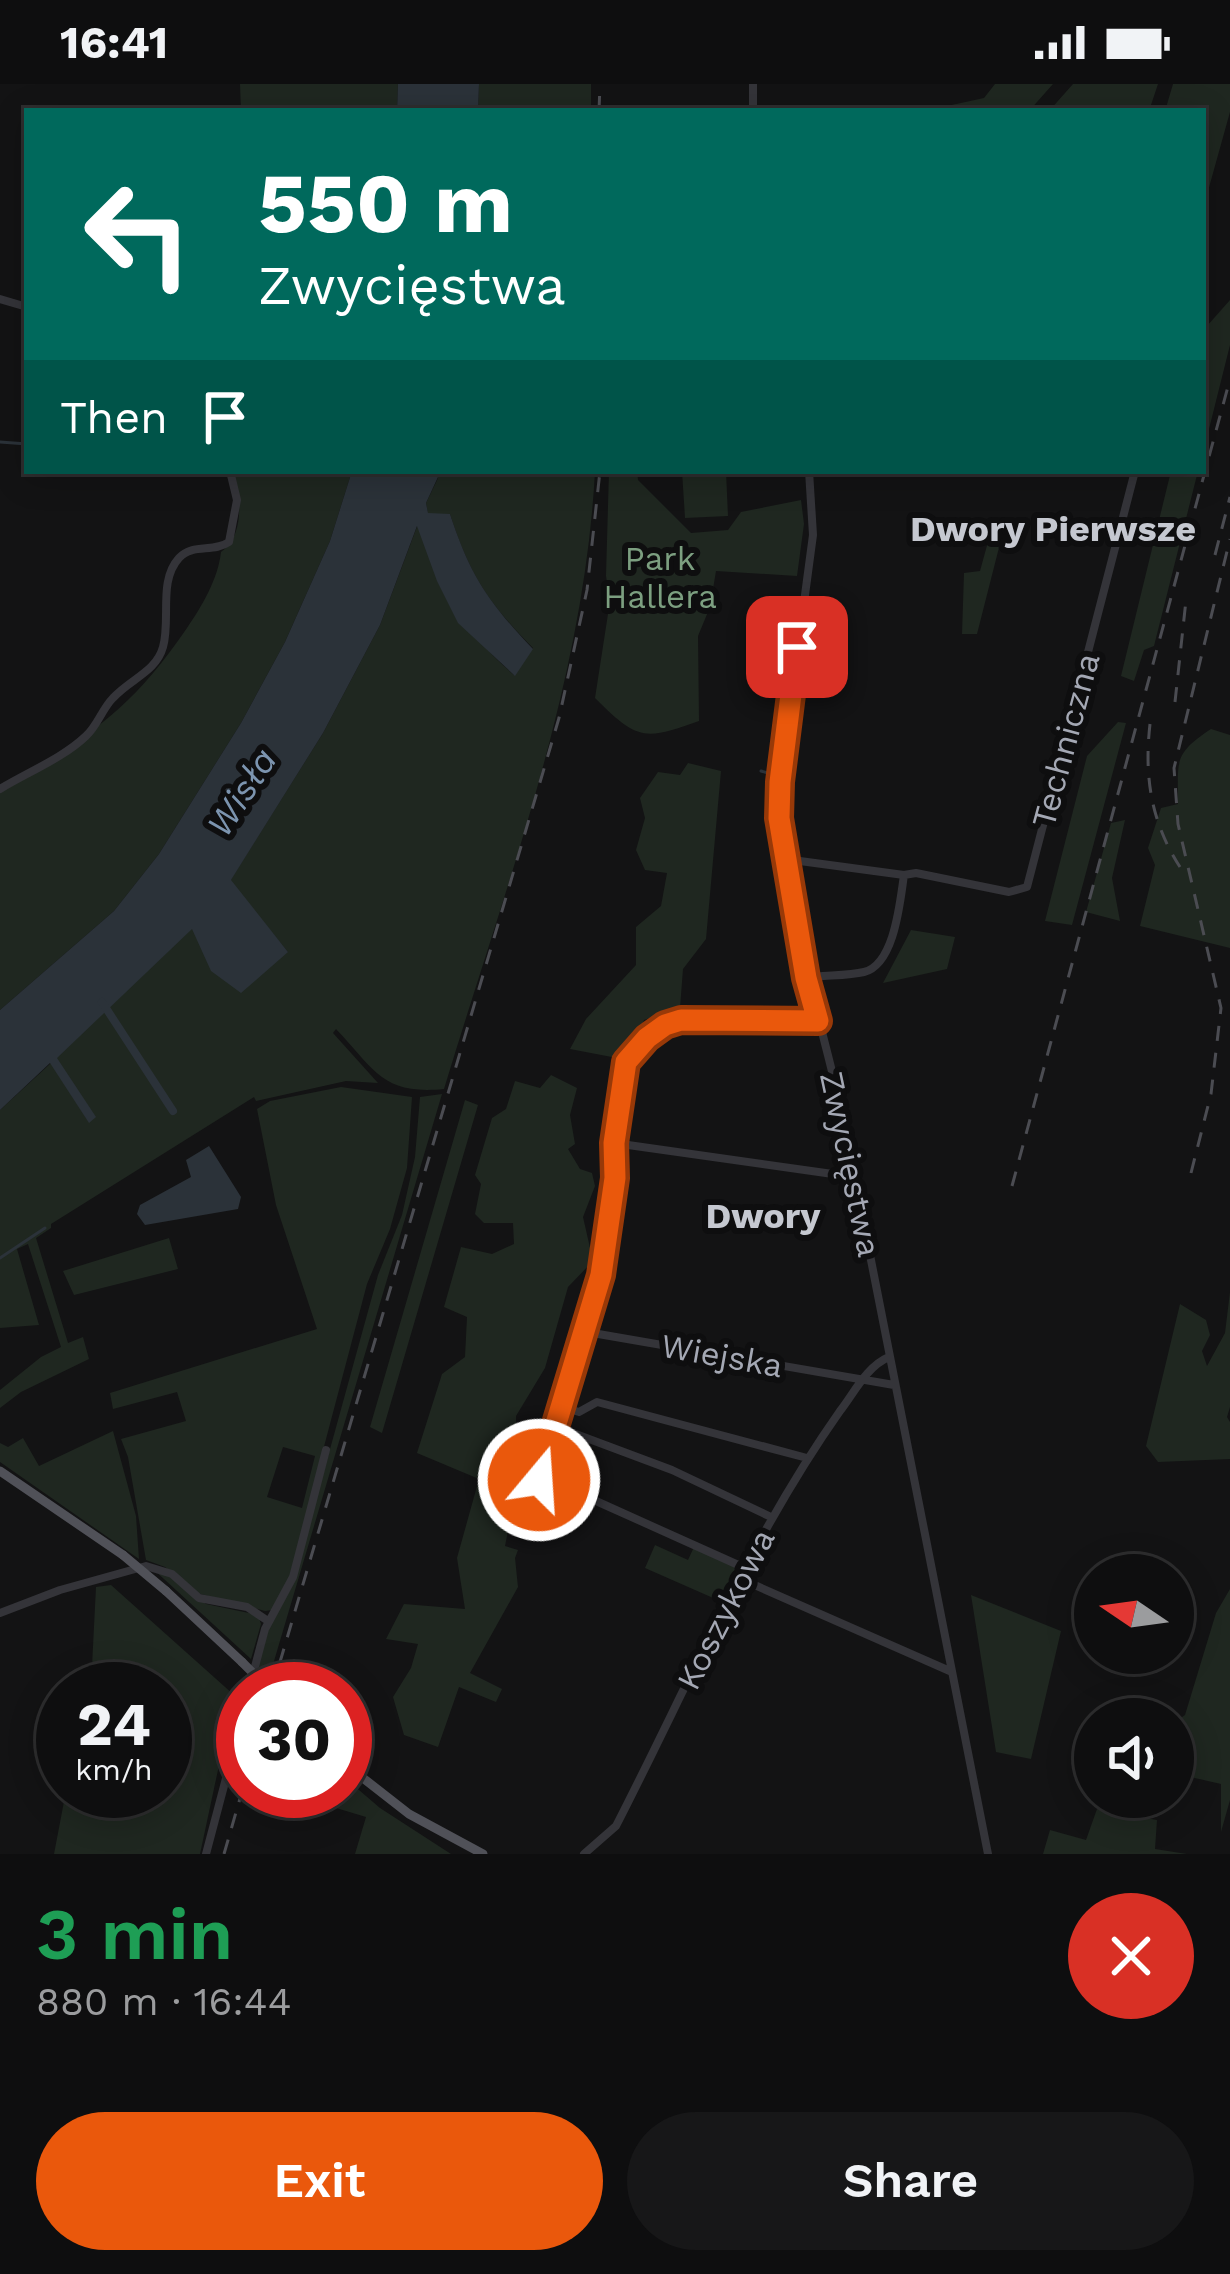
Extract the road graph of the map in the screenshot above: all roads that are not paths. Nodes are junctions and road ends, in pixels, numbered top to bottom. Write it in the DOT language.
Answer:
graph roads {
  1 [pos="231,474"];
  2 [pos="809,474"];
  3 [pos="1134,474"];
  4 [pos="0,789"];
  5 [pos="785,859"];
  6 [pos="904,875"];
  7 [pos="806,978"];
  8 [pos="818,1021"];
  9 [pos="614,1143"];
  10 [pos="854,1177"];
  11 [pos="581,1331"];
  12 [pos="889,1357"];
  13 [pos="864,1379"];
  14 [pos="894,1385"];
  15 [pos="562,1407"];
  16 [pos="557,1427"];
  17 [pos="326,1450"];
  18 [pos="807,1458"];
  19 [pos="0,1471"];
  20 [pos="772,1518"];
  21 [pos="745,1568"];
  22 [pos="741,1579"];
  23 [pos="0,1613"];
  24 [pos="268,1621"];
  25 [pos="242,1662"];
  26 [pos="257,1662"];
  27 [pos="953,1673"];
  28 [pos="372,1785"];
  29 [pos="216,1816"];
  30 [pos="592,1851"];
  31 [pos="206,1854"];
  32 [pos="482,1854"];
  33 [pos="988,1854"];
  1 -- 4 [label="street"];
  2 -- 5 [label="street, Zwycięstwa"];
  3 -- 6 [label="street, Techniczna"];
  5 -- 6 [label="street, Techniczna"];
  5 -- 7 [label="street, Zwycięstwa"];
  6 -- 7 [label="street"];
  7 -- 8 [label="street, Zwycięstwa"];
  8 -- 9 [label="street"];
  8 -- 10 [label="street, Zwycięstwa"];
  9 -- 10 [label="street"];
  9 -- 11 [label="street"];
  10 -- 12 [label="street, Zwycięstwa"];
  11 -- 13 [label="street, Wiejska"];
  11 -- 15 [label="street"];
  12 -- 13 [label="street, Koszykowa"];
  12 -- 14 [label="street, Zwycięstwa"];
  13 -- 14 [label="street"];
  13 -- 18 [label="street, Koszykowa"];
  14 -- 27 [label="street, Zwycięstwa"];
  15 -- 16 [label="street"];
  15 -- 18 [label="street"];
  16 -- 20 [label="street"];
  16 -- 21 [label="street"];
  17 -- 24 [label="street"];
  18 -- 20 [label="street, Koszykowa"];
  19 -- 25 [label="main road, bridge"];
  20 -- 21 [label="street, Koszykowa"];
  21 -- 22 [label="street, Koszykowa"];
  22 -- 27 [label="street"];
  22 -- 30 [label="street, Koszykowa"];
  23 -- 24 [label="street"];
  24 -- 26 [label="street"];
  27 -- 33 [label="street, Zwycięstwa"];
  28 -- 32 [label="main road"];
  29 -- 31 [label="street"];
}
